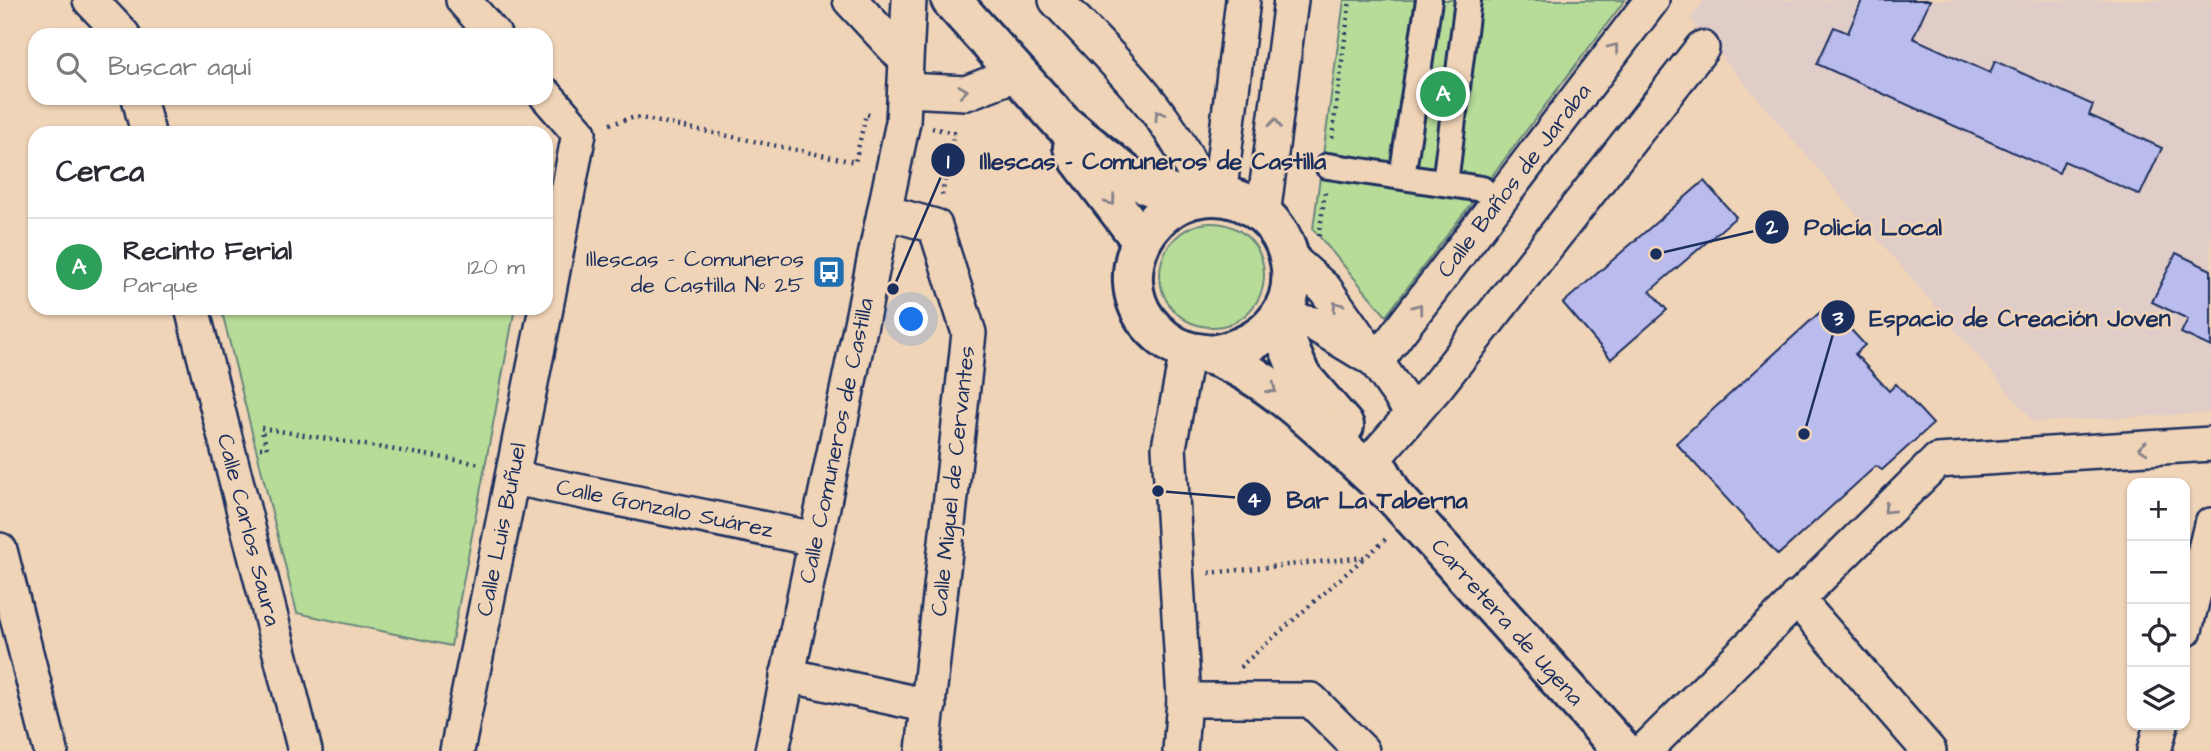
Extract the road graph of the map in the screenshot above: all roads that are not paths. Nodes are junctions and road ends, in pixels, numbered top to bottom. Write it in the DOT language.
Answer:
graph roads {
  1 [pos="90,0"];
  2 [pos="463,0"];
  3 [pos="850,0"];
  4 [pos="909,0"];
  5 [pos="951,0"];
  6 [pos="1056,0"];
  7 [pos="1242,0"];
  8 [pos="1292,0"];
  9 [pos="1429,0"];
  10 [pos="1468,0"];
  11 [pos="1652,0"];
  12 [pos="116,28"];
  13 [pos="488,28"];
  14 [pos="1702,48"];
  15 [pos="1018,73"];
  16 [pos="904,90"];
  17 [pos="553,103"];
  18 [pos="141,105"];
  19 [pos="1062,123"];
  20 [pos="146,126"];
  21 [pos="1328,166"];
  22 [pos="1402,177"];
  23 [pos="1445,183"];
  24 [pos="1482,189"];
  25 [pos="1202,198"];
  26 [pos="884,212"];
  27 [pos="1263,215"];
  28 [pos="1141,240"];
  29 [pos="1290,258"];
  30 [pos="553,271"];
  31 [pos="194,315"];
  32 [pos="544,315"];
  33 [pos="1279,319"];
  34 [pos="1200,353"];
  35 [pos="1376,362"];
  36 [pos="1413,414"];
  37 [pos="2211,444"];
  38 [pos="1373,459"];
  39 [pos="502,472"];
  40 [pos="1403,505"];
  41 [pos="2211,525"];
  42 [pos="815,539"];
  43 [pos="0,550"];
  44 [pos="1796,598"];
  45 [pos="2190,610"];
  46 [pos="11,648"];
  47 [pos="787,675"];
  48 [pos="1184,701"];
  49 [pos="929,706"];
  50 [pos="2160,730"];
  51 [pos="51,751"];
  52 [pos="305,751"];
  53 [pos="457,751"];
  54 [pos="772,751"];
  55 [pos="923,751"];
  56 [pos="1180,751"];
  57 [pos="1362,751"];
  58 [pos="1623,751"];
  59 [pos="1644,751"];
  60 [pos="1929,751"];
  61 [pos="2154,751"];
  1 -- 12 [label="street"];
  2 -- 13 [label="street"];
  3 -- 16 [label="street"];
  4 -- 16 [label="street, Calle Comuneros de Castilla"];
  5 -- 15 [label="main road"];
  25 -- 6 [label="street, one-way"];
  7 -- 25 [label="street"];
  27 -- 8 [label="street, one-way"];
  9 -- 22 [label="street"];
  10 -- 23 [label="street"];
  35 -- 11 [label="street, Calle Baños de Jaraba, one-way"];
  14 -- 36 [label="street"];
  16 -- 15 [label="street, one-way"];
  15 -- 19 [label="main road"];
  16 -- 26 [label="street, Calle Comuneros de Castilla"];
  17 -- 30 [label="street, Calle Luis Buñuel"];
  18 -- 20 [label="street"];
  19 -- 25 [label="main road"];
  19 -- 28 [label="main road, one-way"];
  21 -- 22 [label="street"];
  22 -- 23 [label="street"];
  23 -- 24 [label="street"];
  25 -- 27 [label="main road"];
  25 -- 28 [label="main road"];
  26 -- 42 [label="street, Calle Comuneros de Castilla"];
  26 -- 49 [label="street, Calle Miguel de Cervantes"];
  27 -- 29 [label="main road"];
  28 -- 34 [label="main road"];
  29 -- 33 [label="main road"];
  35 -- 29 [label="street, one-way"];
  31 -- 52 [label="street, Calle Carlos Saura"];
  32 -- 39 [label="street, Calle Luis Buñuel"];
  33 -- 34 [label="main road"];
  33 -- 35 [label="street"];
  33 -- 38 [label="main road, Carretera de Ugena"];
  34 -- 40 [label="main road, one-way"];
  34 -- 48 [label="street"];
  35 -- 36 [label="street"];
  36 -- 38 [label="street"];
  37 -- 44 [label="street, one-way"];
  38 -- 40 [label="main road, Carretera de Ugena"];
  39 -- 42 [label="street, Calle Gonzalo Suárez"];
  39 -- 53 [label="street, Calle Luis Buñuel"];
  40 -- 58 [label="main road, Carretera de Ugena"];
  41 -- 45 [label="street"];
  42 -- 47 [label="street, Calle Comuneros de Castilla"];
  43 -- 46 [label="street"];
  44 -- 59 [label="street"];
  44 -- 60 [label="street"];
  46 -- 51 [label="street"];
  47 -- 49 [label="street"];
  47 -- 54 [label="street, Calle Comuneros de Castilla"];
  48 -- 56 [label="street"];
  48 -- 57 [label="street"];
  49 -- 55 [label="street, Calle Miguel de Cervantes"];
  50 -- 61 [label="street"];
}
